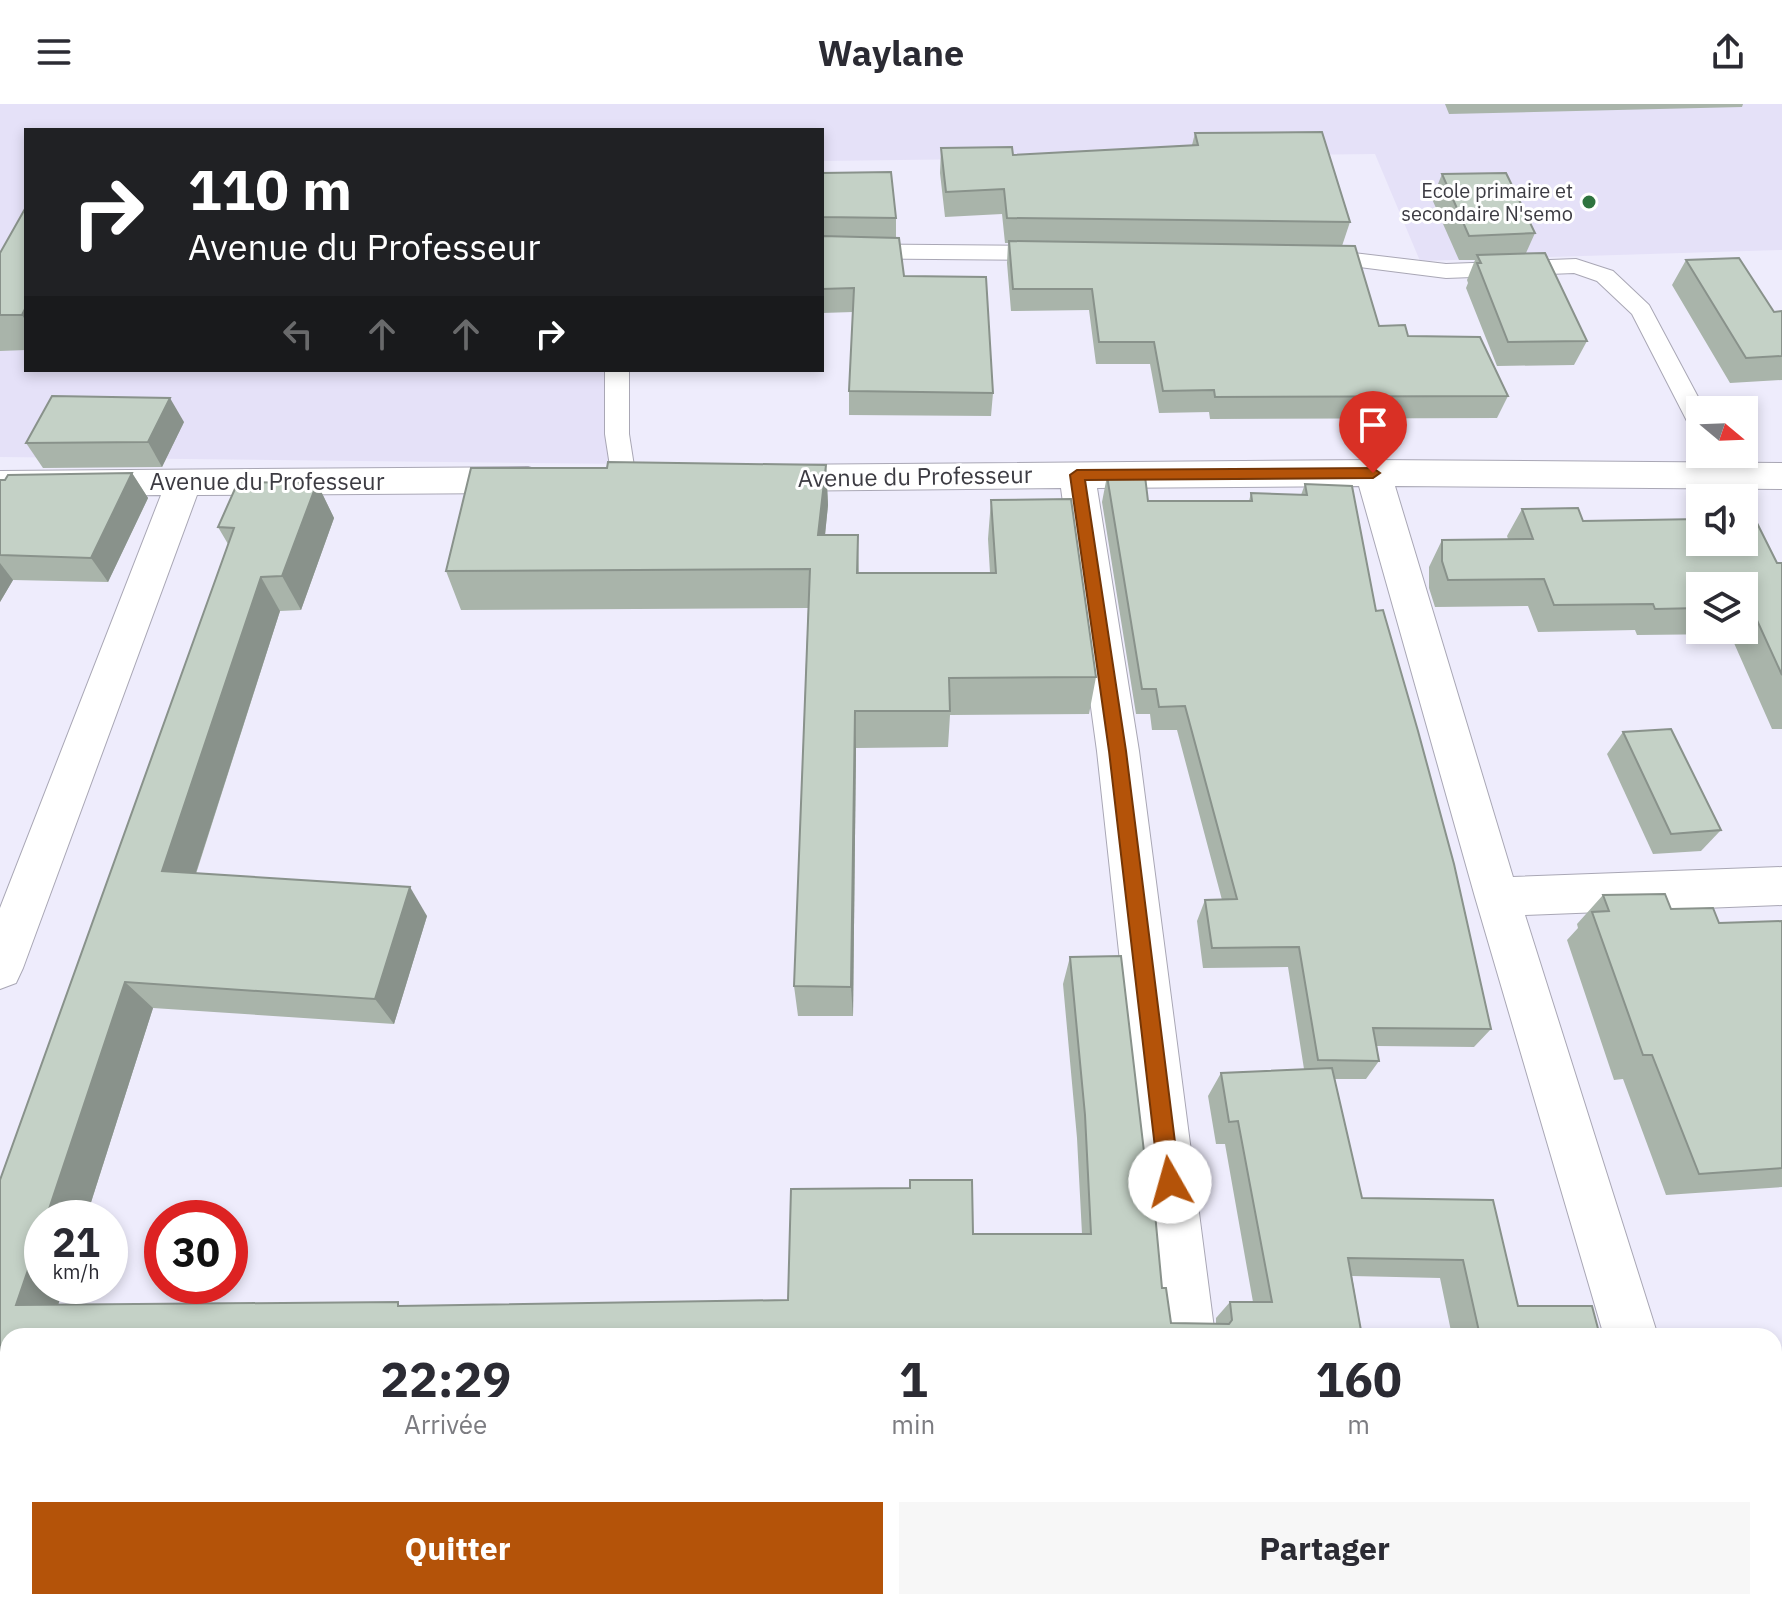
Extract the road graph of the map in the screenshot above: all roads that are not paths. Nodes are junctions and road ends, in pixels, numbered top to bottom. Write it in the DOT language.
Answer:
graph roads {
  1 [pos="824,251"];
  2 [pos="1076,253"];
  3 [pos="1300,256"];
  4 [pos="617,372"];
  5 [pos="1686,396"];
  6 [pos="1686,466"];
  7 [pos="1740,468"];
  8 [pos="1373,473"];
  9 [pos="1077,475"];
  10 [pos="1782,476"];
  11 [pos="733,478"];
  12 [pos="608,479"];
  13 [pos="184,482"];
  14 [pos="0,484"];
  15 [pos="1782,886"];
  16 [pos="1497,897"];
  17 [pos="0,968"];
  18 [pos="1187,1328"];
  19 [pos="1629,1328"];
  1 -- 2 [label="lane"];
  3 -- 5 [label="lane"];
  4 -- 12 [label="lane"];
  6 -- 8 [label="street, Avenue du Professeur"];
  7 -- 10 [label="street, Avenue du Professeur"];
  8 -- 9 [label="street, Avenue du Professeur"];
  8 -- 16 [label="street"];
  9 -- 11 [label="street, Avenue du Professeur"];
  9 -- 18 [label="street"];
  12 -- 13 [label="street, Avenue du Professeur"];
  13 -- 14 [label="street, Avenue du Professeur"];
  13 -- 17 [label="street"];
  15 -- 16 [label="street"];
  16 -- 19 [label="street"];
}
